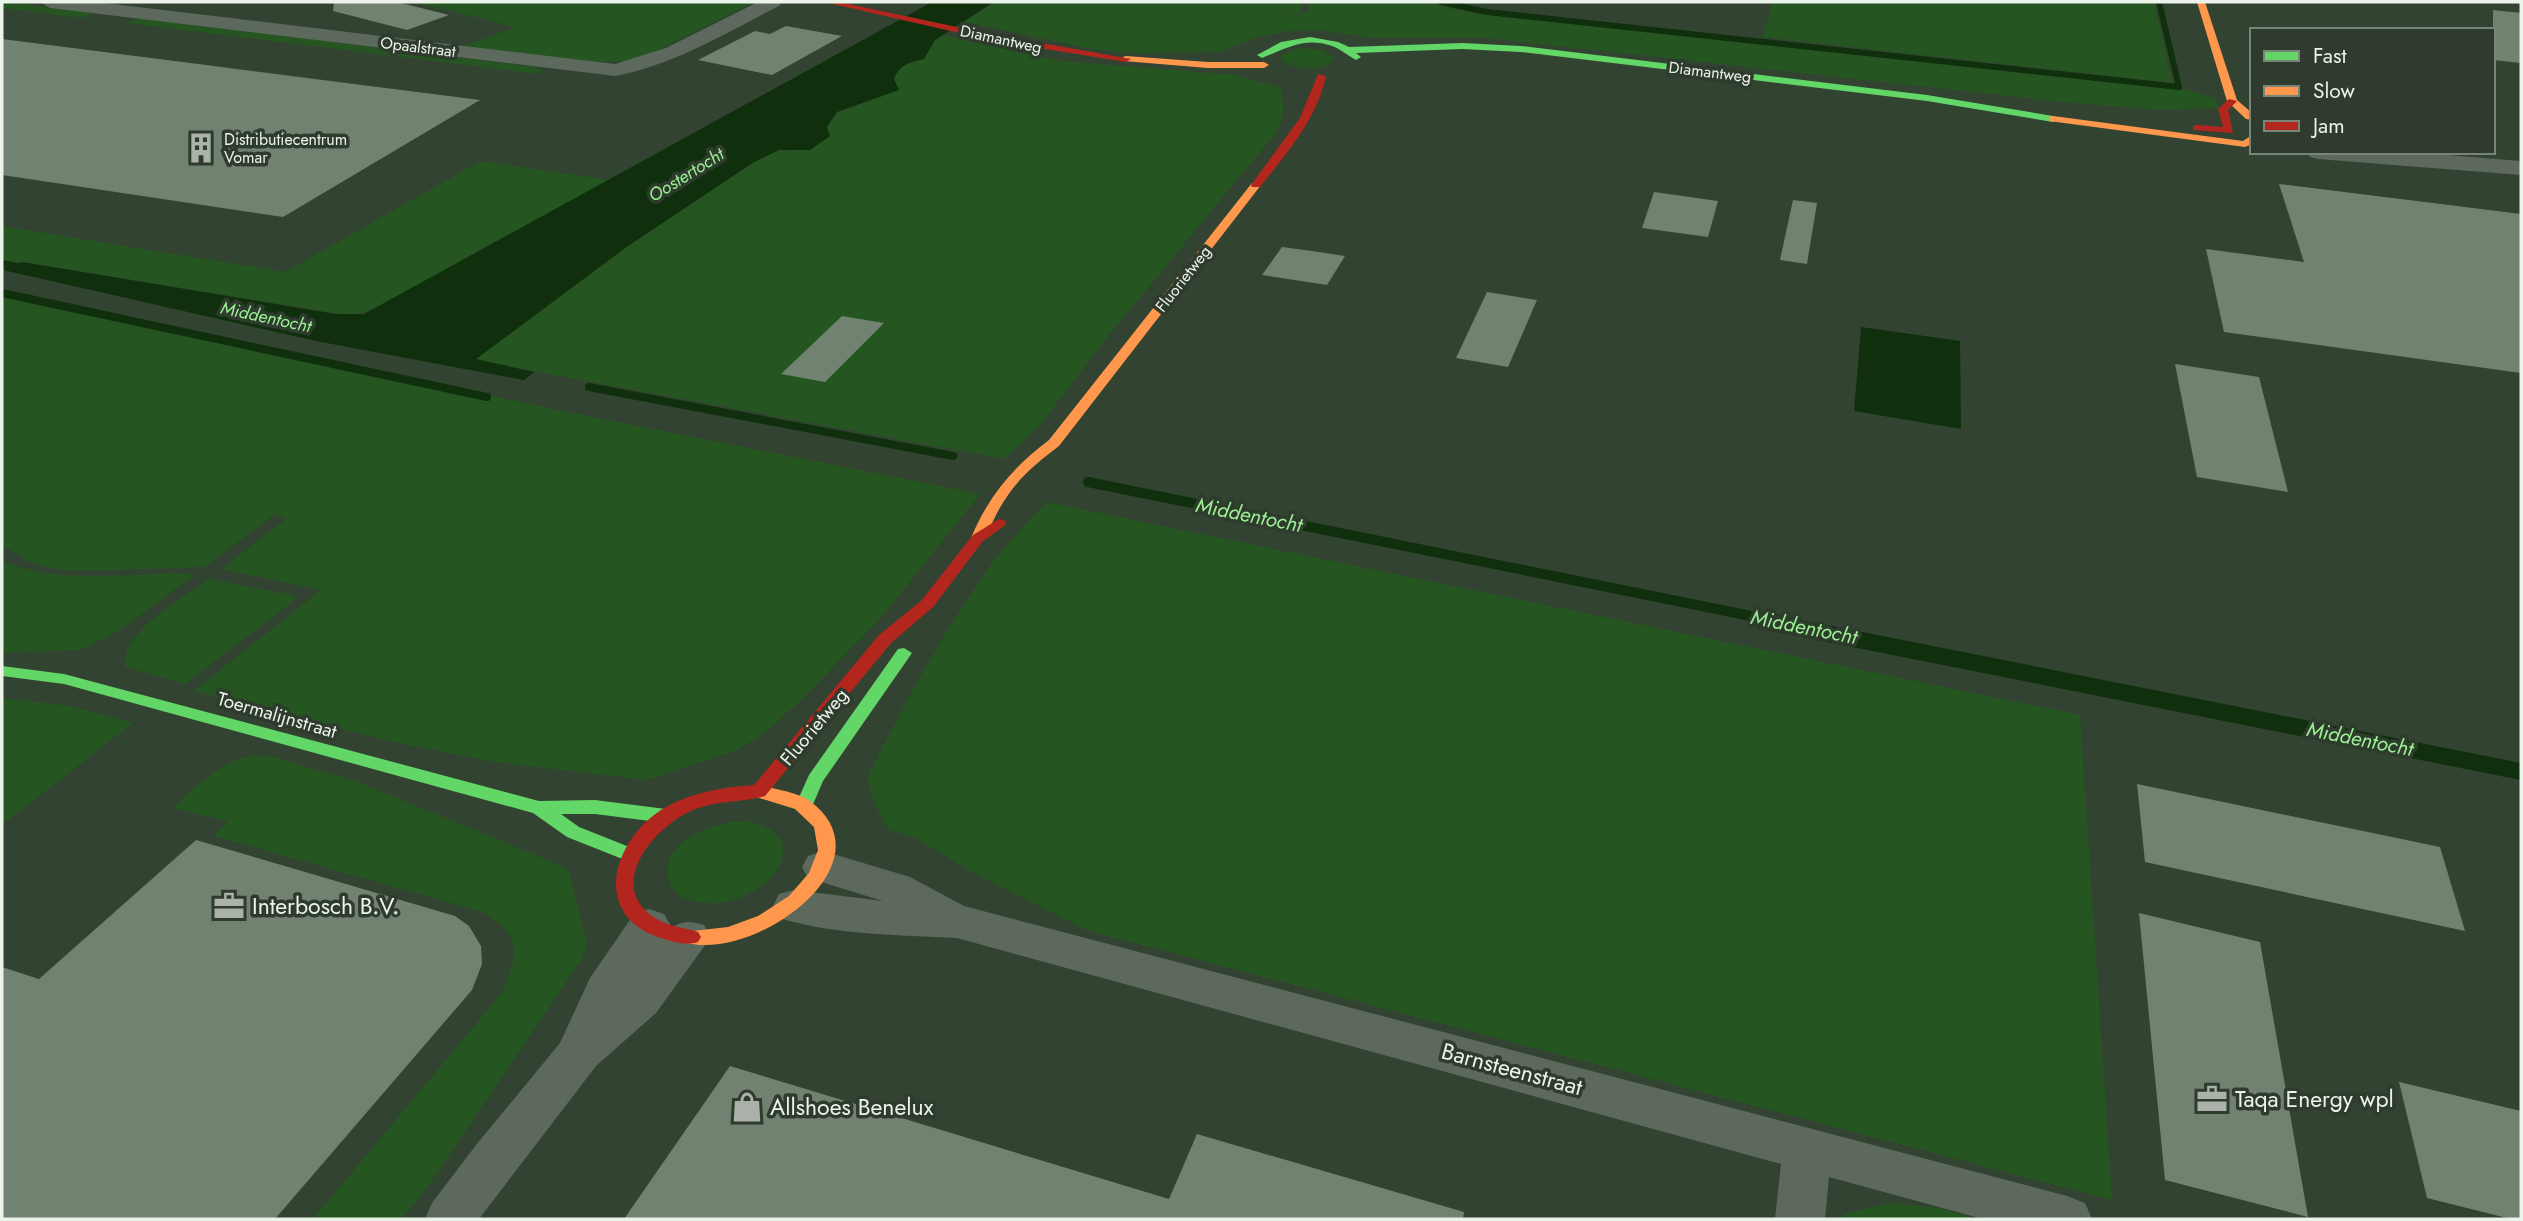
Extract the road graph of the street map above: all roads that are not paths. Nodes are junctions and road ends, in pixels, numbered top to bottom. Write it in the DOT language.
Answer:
graph roads {
  1 [pos="50,2"];
  2 [pos="772,2"];
  3 [pos="828,2"];
  4 [pos="2201,2"];
  5 [pos="1263,60"];
  6 [pos="1349,62"];
  7 [pos="1281,73"];
  8 [pos="1310,80"];
  9 [pos="2232,101"];
  10 [pos="1307,112"];
  11 [pos="2247,136"];
  12 [pos="2340,154"];
  13 [pos="2420,154"];
  14 [pos="2470,162"];
  15 [pos="2521,168"];
  16 [pos="1054,443"];
  17 [pos="1046,469"];
  18 [pos="1009,516"];
  19 [pos="978,538"];
  20 [pos="927,604"];
  21 [pos="2,671"];
  22 [pos="760,791"];
  23 [pos="805,804"];
  24 [pos="539,808"];
  25 [pos="666,816"];
  26 [pos="630,855"];
  27 [pos="823,867"];
  28 [pos="794,905"];
  29 [pos="957,921"];
  30 [pos="669,932"];
  31 [pos="1807,1149"];
  32 [pos="450,1219"];
  33 [pos="1800,1219"];
  34 [pos="2067,1219"];
  1 -- 2 [label="street, Opaalstraat"];
  3 -- 5 [label="street, Diamantweg"];
  4 -- 9 [label="street"];
  5 -- 6 [label="street"];
  5 -- 7 [label="street"];
  6 -- 8 [label="street"];
  6 -- 11 [label="street, Diamantweg"];
  8 -- 10 [label="street"];
  8 -- 10 [label="street, Fluorietweg"];
  9 -- 11 [label="street"];
  9 -- 11 [label="street"];
  10 -- 16 [label="street, Fluorietweg"];
  12 -- 14 [label="street"];
  13 -- 14 [label="street"];
  14 -- 15 [label="street"];
  16 -- 17 [label="street, Fluorietweg"];
  16 -- 19 [label="street, Fluorietweg"];
  18 -- 19 [label="street, Fluorietweg"];
  19 -- 20 [label="street, Fluorietweg"];
  20 -- 22 [label="street, Fluorietweg"];
  20 -- 23 [label="street, Fluorietweg"];
  21 -- 24 [label="street, Toermalijnstraat"];
  22 -- 23 [label="street"];
  22 -- 25 [label="street"];
  23 -- 27 [label="street"];
  24 -- 25 [label="street, Toermalijnstraat"];
  24 -- 26 [label="street, Toermalijnstraat"];
  25 -- 26 [label="street"];
  26 -- 30 [label="street"];
  27 -- 28 [label="street"];
  27 -- 29 [label="street, Barnsteenstraat"];
  28 -- 29 [label="street, Barnsteenstraat"];
  28 -- 30 [label="street"];
  29 -- 31 [label="street, Barnsteenstraat"];
  30 -- 32 [label="street"];
  31 -- 33 [label="street"];
  31 -- 34 [label="street, Barnsteenstraat"];
}
